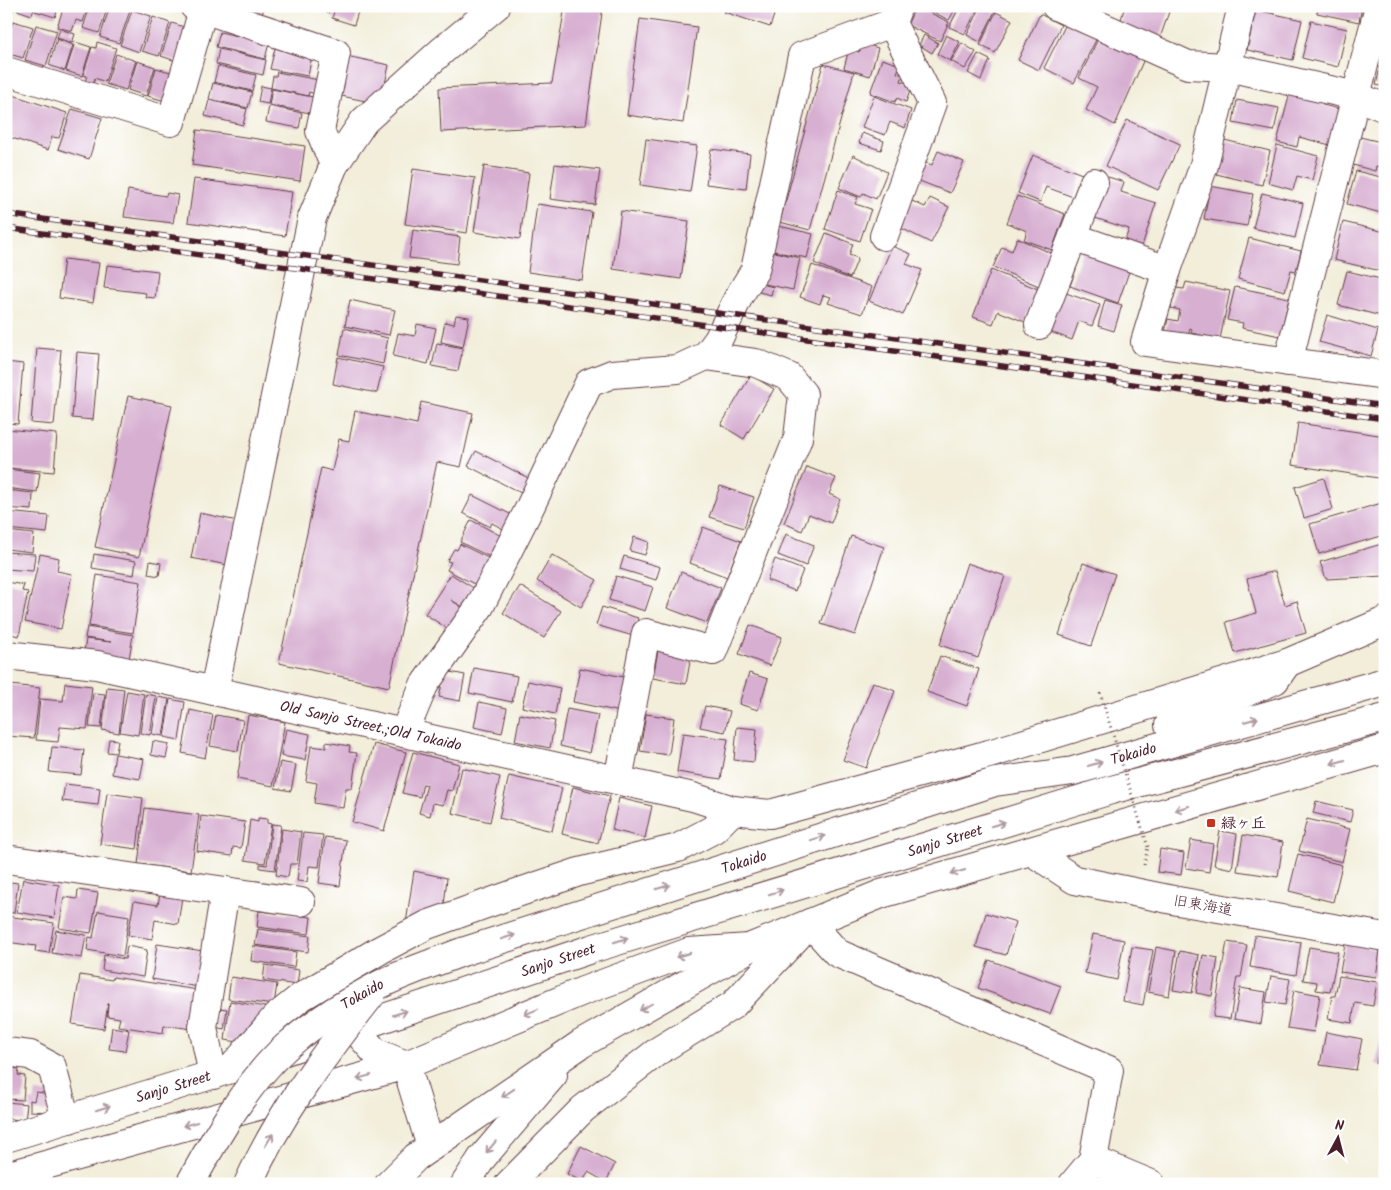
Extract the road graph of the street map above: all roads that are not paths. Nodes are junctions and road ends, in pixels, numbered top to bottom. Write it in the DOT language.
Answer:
graph roads {
  1 [pos="496,6"];
  2 [pos="1056,6"];
  3 [pos="1242,6"];
  4 [pos="1379,6"];
  5 [pos="200,7"];
  6 [pos="895,14"];
  7 [pos="1228,67"];
  8 [pos="6,71"];
  9 [pos="1356,96"];
  10 [pos="1385,108"];
  11 [pos="334,165"];
  12 [pos="1094,182"];
  13 [pos="884,236"];
  14 [pos="1073,237"];
  15 [pos="1167,270"];
  16 [pos="1040,325"];
  17 [pos="706,356"];
  18 [pos="1288,362"];
  19 [pos="1385,375"];
  20 [pos="1385,621"];
  21 [pos="6,655"];
  22 [pos="1287,663"];
  23 [pos="1385,663"];
  24 [pos="1385,682"];
  25 [pos="214,691"];
  26 [pos="1385,699"];
  27 [pos="1385,718"];
  28 [pos="1170,725"];
  29 [pos="404,733"];
  30 [pos="1385,749"];
  31 [pos="618,780"];
  32 [pos="996,782"];
  33 [pos="1112,790"];
  34 [pos="733,810"];
  35 [pos="1030,851"];
  36 [pos="6,859"];
  37 [pos="225,891"];
  38 [pos="301,902"];
  39 [pos="810,923"];
  40 [pos="1385,937"];
  41 [pos="749,948"];
  42 [pos="378,985"];
  43 [pos="354,1028"];
  44 [pos="580,1044"];
  45 [pos="6,1052"];
  46 [pos="406,1065"];
  47 [pos="222,1072"];
  48 [pos="69,1119"];
  49 [pos="6,1138"];
  50 [pos="431,1146"];
  51 [pos="1094,1160"];
  52 [pos="6,1176"];
  53 [pos="190,1184"];
  54 [pos="248,1184"];
  55 [pos="389,1184"];
  56 [pos="465,1184"];
  57 [pos="509,1184"];
  58 [pos="1073,1184"];
  59 [pos="1150,1184"];
  1 -- 11 [label="main road"];
  2 -- 7 [label="main road"];
  3 -- 7 [label="main road"];
  4 -- 9 [label="main road"];
  5 -- 8 [label="main road"];
  5 -- 11 [label="main road"];
  6 -- 13 [label="main road"];
  6 -- 17 [label="main road"];
  7 -- 9 [label="main road"];
  7 -- 15 [label="main road"];
  9 -- 10 [label="main road"];
  9 -- 18 [label="main road"];
  11 -- 25 [label="main road"];
  12 -- 14 [label="main road"];
  14 -- 15 [label="main road"];
  14 -- 16 [label="main road"];
  15 -- 18 [label="main road"];
  17 -- 29 [label="main road"];
  17 -- 31 [label="main road"];
  18 -- 19 [label="main road"];
  20 -- 22 [label="main road"];
  21 -- 25 [label="main road, Old Sanjo Street.;Old Tokaido"];
  22 -- 28 [label="main road"];
  22 -- 34 [label="main road"];
  23 -- 28 [label="main road"];
  32 -- 24 [label="main road, Tokaido, one-way"];
  25 -- 29 [label="main road, Old Sanjo Street.;Old Tokaido"];
  26 -- 33 [label="main road, Sanjo Street"];
  27 -- 33 [label="main road, Sanjo Street"];
  28 -- 32 [label="main road"];
  29 -- 31 [label="main road, Old Sanjo Street.;Old Tokaido"];
  30 -- 35 [label="main road, one-way"];
  31 -- 34 [label="main road, Old Sanjo Street.;Old Tokaido"];
  42 -- 32 [label="main road, Tokaido, one-way, bridge"];
  43 -- 33 [label="main road, Sanjo Street, one-way"];
  34 -- 47 [label="main road"];
  35 -- 39 [label="main road, one-way"];
  35 -- 40 [label="main road, 旧東海道"];
  36 -- 37 [label="main road"];
  37 -- 38 [label="main road"];
  37 -- 47 [label="main road"];
  39 -- 41 [label="main road"];
  39 -- 51 [label="main road"];
  39 -- 57 [label="main road"];
  41 -- 44 [label="main road, one-way"];
  41 -- 46 [label="main road, one-way"];
  42 -- 53 [label="main road, Tokaido, bridge"];
  54 -- 42 [label="main road, one-way, bridge"];
  43 -- 46 [label="main road"];
  43 -- 47 [label="main road, Sanjo Street"];
  44 -- 50 [label="main road, one-way"];
  44 -- 56 [label="main road, one-way"];
  45 -- 48 [label="main road"];
  46 -- 50 [label="main road"];
  46 -- 52 [label="main road, one-way"];
  48 -- 47 [label="main road, Sanjo Street, one-way"];
  48 -- 49 [label="main road, Sanjo Street"];
  50 -- 55 [label="main road"];
  51 -- 58 [label="main road"];
  51 -- 59 [label="main road"];
}
